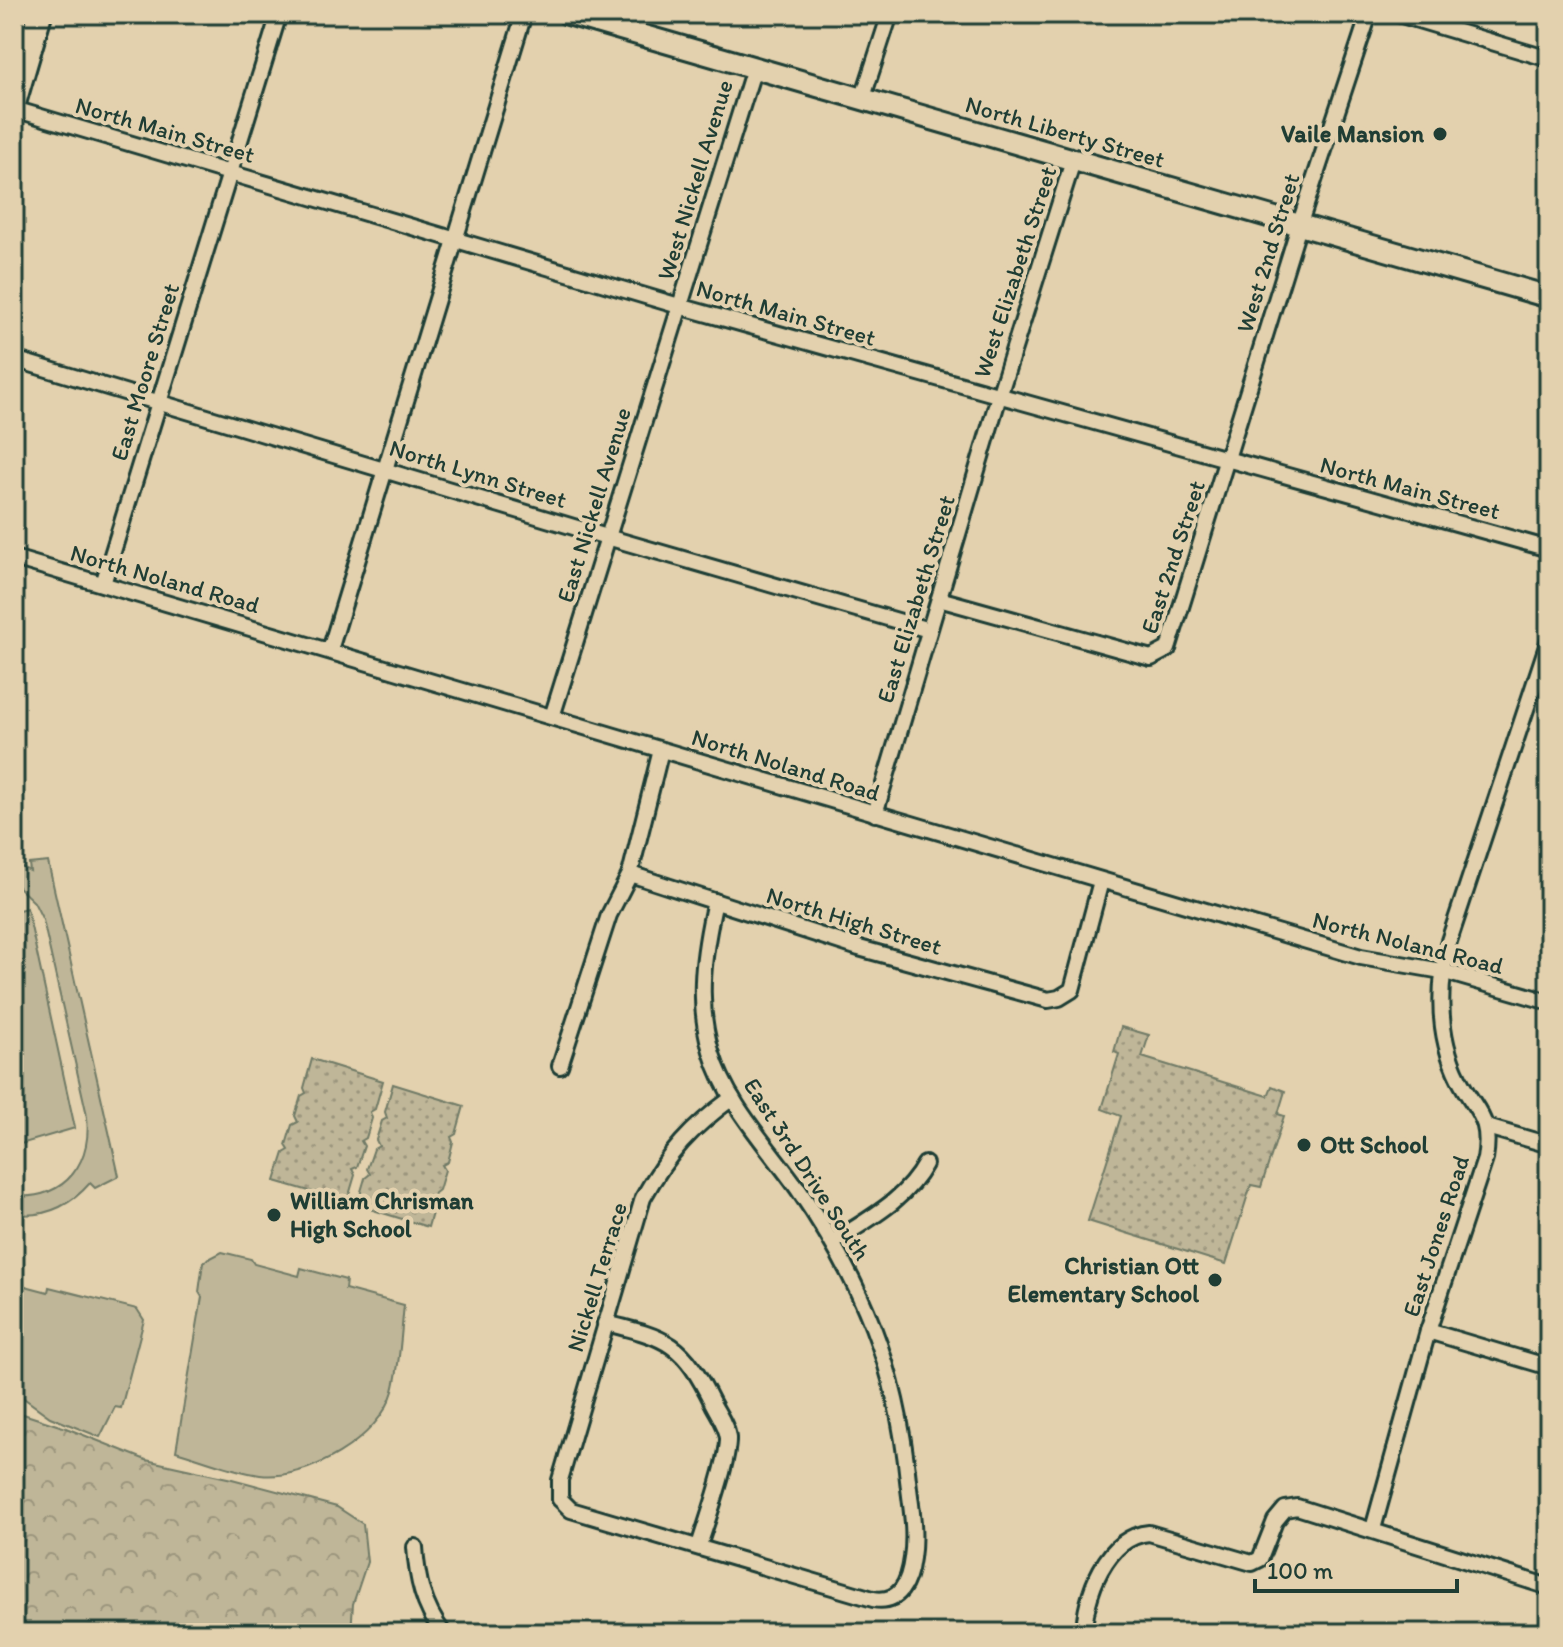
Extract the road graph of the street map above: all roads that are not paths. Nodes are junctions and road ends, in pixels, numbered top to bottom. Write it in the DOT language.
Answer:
graph roads {
  1 [pos="40,14"];
  2 [pos="279,14"];
  3 [pos="524,14"];
  4 [pos="568,14"];
  5 [pos="890,14"];
  6 [pos="1369,14"];
  7 [pos="1398,14"];
  8 [pos="608,20"];
  9 [pos="1549,59"];
  10 [pos="754,68"];
  11 [pos="862,100"];
  12 [pos="14,106"];
  13 [pos="1073,161"];
  14 [pos="230,172"];
  15 [pos="1299,226"];
  16 [pos="455,240"];
  17 [pos="1549,297"];
  18 [pos="679,306"];
  19 [pos="14,359"];
  20 [pos="999,396"];
  21 [pos="159,401"];
  22 [pos="1227,461"];
  23 [pos="385,469"];
  24 [pos="607,537"];
  25 [pos="1549,549"];
  26 [pos="14,558"];
  27 [pos="103,584"];
  28 [pos="939,599"];
  29 [pos="929,630"];
  30 [pos="1549,640"];
  31 [pos="330,650"];
  32 [pos="552,717"];
  33 [pos="661,750"];
  34 [pos="875,814"];
  35 [pos="630,874"];
  36 [pos="1101,881"];
  37 [pos="715,901"];
  38 [pos="1442,971"];
  39 [pos="1549,1002"];
  40 [pos="560,1066"];
  41 [pos="732,1098"];
  42 [pos="1487,1127"];
  43 [pos="1549,1145"];
  44 [pos="925,1164"];
  45 [pos="833,1242"];
  46 [pos="605,1323"];
  47 [pos="1428,1331"];
  48 [pos="1549,1367"];
  49 [pos="1373,1529"];
  50 [pos="699,1546"];
  51 [pos="415,1547"];
  52 [pos="1549,1587"];
  53 [pos="443,1633"];
  54 [pos="1084,1633"];
  1 -- 12 [label="main road"];
  2 -- 14 [label="street, East Moore Street"];
  3 -- 16 [label="street"];
  4 -- 8 [label="main road, North Liberty Street"];
  5 -- 11 [label="street"];
  6 -- 15 [label="street, West 2nd Street"];
  7 -- 9 [label="street"];
  8 -- 10 [label="main road, North Liberty Street"];
  10 -- 11 [label="main road, North Liberty Street"];
  10 -- 18 [label="street, West Nickell Avenue"];
  11 -- 13 [label="main road, North Liberty Street"];
  12 -- 14 [label="street, North Main Street"];
  13 -- 15 [label="main road, North Liberty Street"];
  13 -- 20 [label="street, West Elizabeth Street"];
  14 -- 16 [label="street, North Main Street"];
  14 -- 21 [label="street, East Moore Street"];
  15 -- 17 [label="main road, North Liberty Street"];
  15 -- 22 [label="street, West 2nd Street"];
  16 -- 18 [label="street, North Main Street"];
  16 -- 23 [label="street"];
  18 -- 20 [label="street, North Main Street"];
  18 -- 24 [label="street, East Nickell Avenue"];
  19 -- 21 [label="street, North Lynn Street"];
  20 -- 22 [label="street, North Main Street"];
  20 -- 28 [label="street, East Elizabeth Street"];
  21 -- 23 [label="street, North Lynn Street"];
  21 -- 27 [label="street, East Moore Street"];
  22 -- 25 [label="street, North Main Street"];
  22 -- 28 [label="street, East 2nd Street"];
  23 -- 24 [label="street, North Lynn Street"];
  23 -- 31 [label="street"];
  24 -- 29 [label="street, North Lynn Street"];
  24 -- 32 [label="street, East Nickell Avenue"];
  26 -- 27 [label="street, North Noland Road"];
  27 -- 31 [label="street, North Noland Road"];
  28 -- 29 [label="street, East Elizabeth Street"];
  29 -- 34 [label="street, East Elizabeth Street"];
  30 -- 38 [label="street, East Jones Road"];
  31 -- 32 [label="street, North Noland Road"];
  32 -- 33 [label="street, North Noland Road"];
  33 -- 34 [label="street, North Noland Road"];
  33 -- 35 [label="street"];
  34 -- 36 [label="street, North Noland Road"];
  35 -- 37 [label="street, North High Street"];
  35 -- 40 [label="street"];
  36 -- 37 [label="street, North High Street"];
  36 -- 38 [label="street, North Noland Road"];
  37 -- 41 [label="street, East 3rd Drive South"];
  38 -- 39 [label="street, North Noland Road"];
  38 -- 42 [label="street, East Jones Road"];
  41 -- 45 [label="street, East 3rd Drive South"];
  41 -- 46 [label="street, Nickell Terrace"];
  42 -- 43 [label="street"];
  42 -- 47 [label="street, East Jones Road"];
  44 -- 45 [label="street"];
  45 -- 50 [label="street, East 3rd Drive South"];
  46 -- 50 [label="street"];
  46 -- 50 [label="street, Nickell Terrace"];
  47 -- 48 [label="street"];
  47 -- 49 [label="street, East Jones Road"];
  49 -- 52 [label="street"];
  49 -- 54 [label="street"];
  51 -- 53 [label="street"];
}
